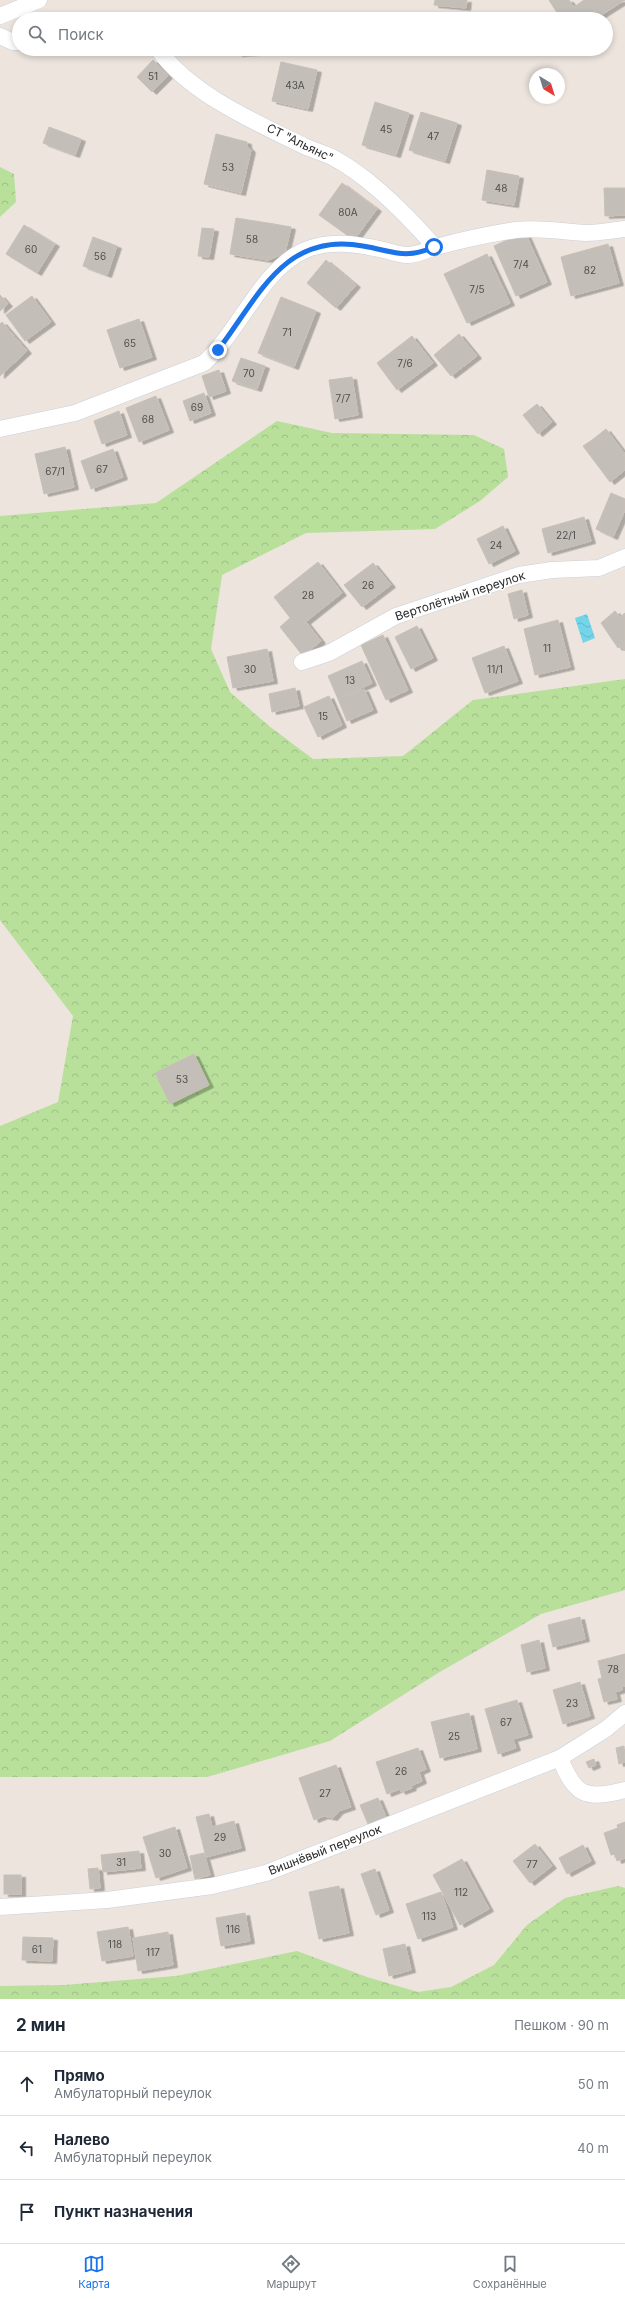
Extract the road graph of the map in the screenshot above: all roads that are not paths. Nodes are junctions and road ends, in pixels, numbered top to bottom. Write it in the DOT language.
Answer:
graph roads {
  1 [pos="38,0"];
  2 [pos="0,16"];
  3 [pos="0,36"];
  4 [pos="12,42"];
  5 [pos="164,56"];
  6 [pos="625,229"];
  7 [pos="434,247"];
  8 [pos="0,429"];
  9 [pos="625,556"];
  10 [pos="302,662"];
  11 [pos="625,1712"];
  12 [pos="560,1758"];
  13 [pos="625,1790"];
  14 [pos="0,1907"];
  1 -- 2 [label="street"];
  3 -- 4 [label="street"];
  5 -- 7 [label="street, СТ \"Альянс\""];
  6 -- 7 [label="street"];
  7 -- 8 [label="street"];
  9 -- 10 [label="street, Вертолётный переулок"];
  11 -- 12 [label="street, Вишнёвый переулок"];
  12 -- 13 [label="street"];
  12 -- 14 [label="street, Вишнёвый переулок"];
}
